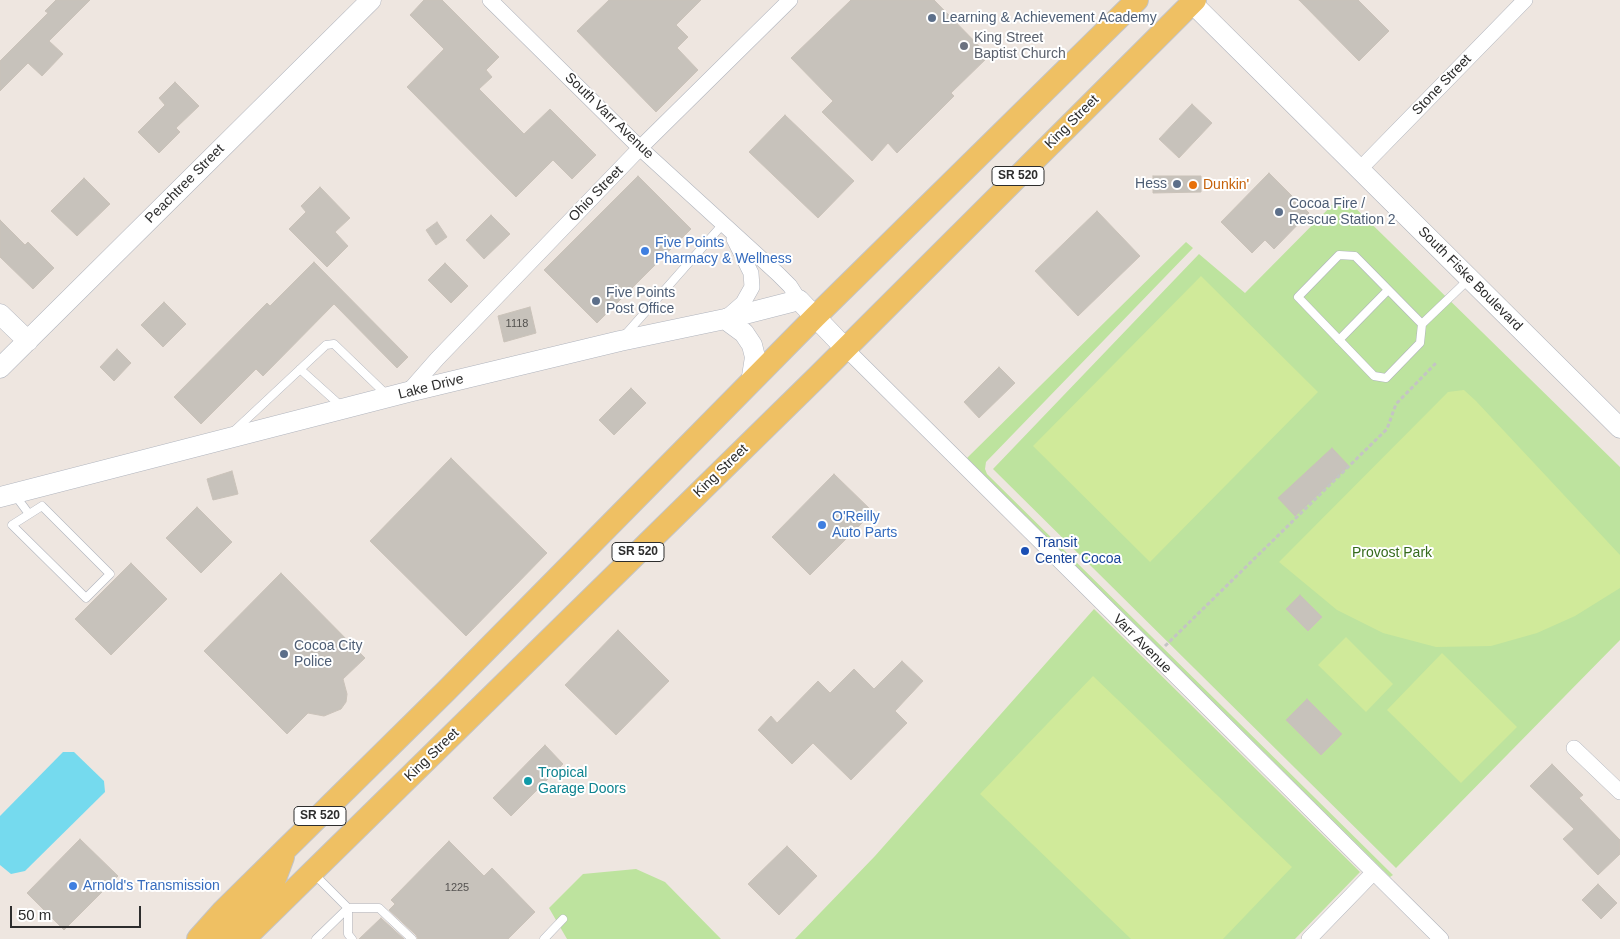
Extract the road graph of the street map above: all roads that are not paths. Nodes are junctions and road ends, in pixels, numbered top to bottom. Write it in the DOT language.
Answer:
graph roads {
  1 [pos="370,0"];
  2 [pos="490,0"];
  3 [pos="790,0"];
  4 [pos="1137,0"];
  5 [pos="1525,0"];
  6 [pos="1192,1"];
  7 [pos="640,148"];
  8 [pos="1359,170"];
  9 [pos="726,227"];
  10 [pos="1469,279"];
  11 [pos="1388,290"];
  12 [pos="799,300"];
  13 [pos="0,314"];
  14 [pos="815,317"];
  15 [pos="725,319"];
  16 [pos="1422,324"];
  17 [pos="1339,340"];
  18 [pos="28,341"];
  19 [pos="620,341"];
  20 [pos="845,348"];
  21 [pos="0,368"];
  22 [pos="300,369"];
  23 [pos="751,383"];
  24 [pos="399,395"];
  25 [pos="344,409"];
  26 [pos="1620,428"];
  27 [pos="227,438"];
  28 [pos="7,495"];
  29 [pos="29,514"];
  30 [pos="1574,748"];
  31 [pos="1620,792"];
  32 [pos="286,850"];
  33 [pos="312,872"];
  34 [pos="1373,872"];
  35 [pos="348,908"];
  36 [pos="564,919"];
  37 [pos="198,939"];
  38 [pos="224,939"];
  39 [pos="244,939"];
  40 [pos="316,939"];
  41 [pos="352,939"];
  42 [pos="412,939"];
  43 [pos="544,939"];
  44 [pos="1309,939"];
  45 [pos="1440,939"];
  1 -- 18 [label="street, Peachtree Street"];
  2 -- 7 [label="street, South Varr Avenue"];
  3 -- 7 [label="street, Ohio Street"];
  4 -- 14 [label="main road, SR 520"];
  5 -- 8 [label="street, Stone Street"];
  6 -- 8 [label="street, South Fiske Boulevard"];
  6 -- 20 [label="main road, King Street / SR 520"];
  7 -- 9 [label="street, South Varr Avenue"];
  7 -- 24 [label="street, Ohio Street"];
  8 -- 10 [label="street, South Fiske Boulevard"];
  9 -- 12 [label="street"];
  9 -- 15 [label="street"];
  9 -- 19 [label="lane"];
  10 -- 16 [label="lane"];
  10 -- 26 [label="street, South Fiske Boulevard"];
  11 -- 16 [label="lane"];
  11 -- 17 [label="lane"];
  11 -- 17 [label="lane"];
  12 -- 14 [label="street"];
  12 -- 15 [label="street, Lake Drive"];
  13 -- 18 [label="street"];
  14 -- 20 [label="street"];
  14 -- 23 [label="main road, SR 520"];
  15 -- 19 [label="street, Lake Drive"];
  15 -- 23 [label="street"];
  16 -- 17 [label="lane"];
  18 -- 21 [label="street, Peachtree Street"];
  19 -- 24 [label="street, Lake Drive"];
  20 -- 33 [label="main road, King Street / SR 520"];
  20 -- 34 [label="street, Varr Avenue"];
  22 -- 24 [label="lane"];
  22 -- 25 [label="lane"];
  22 -- 27 [label="lane"];
  23 -- 32 [label="main road, SR 520"];
  24 -- 25 [label="street, Lake Drive"];
  25 -- 27 [label="street, Lake Drive"];
  27 -- 28 [label="street, Lake Drive"];
  28 -- 29 [label="lane"];
  29 -- 29 [label="lane"];
  30 -- 31 [label="street"];
  32 -- 37 [label="main road, SR 520"];
  32 -- 38 [label="main road"];
  33 -- 35 [label="lane"];
  33 -- 39 [label="main road, King Street / SR 520"];
  34 -- 44 [label="street"];
  34 -- 45 [label="street, Varr Avenue"];
  35 -- 40 [label="lane"];
  35 -- 41 [label="lane"];
  35 -- 42 [label="lane"];
  36 -- 43 [label="lane"];
}
